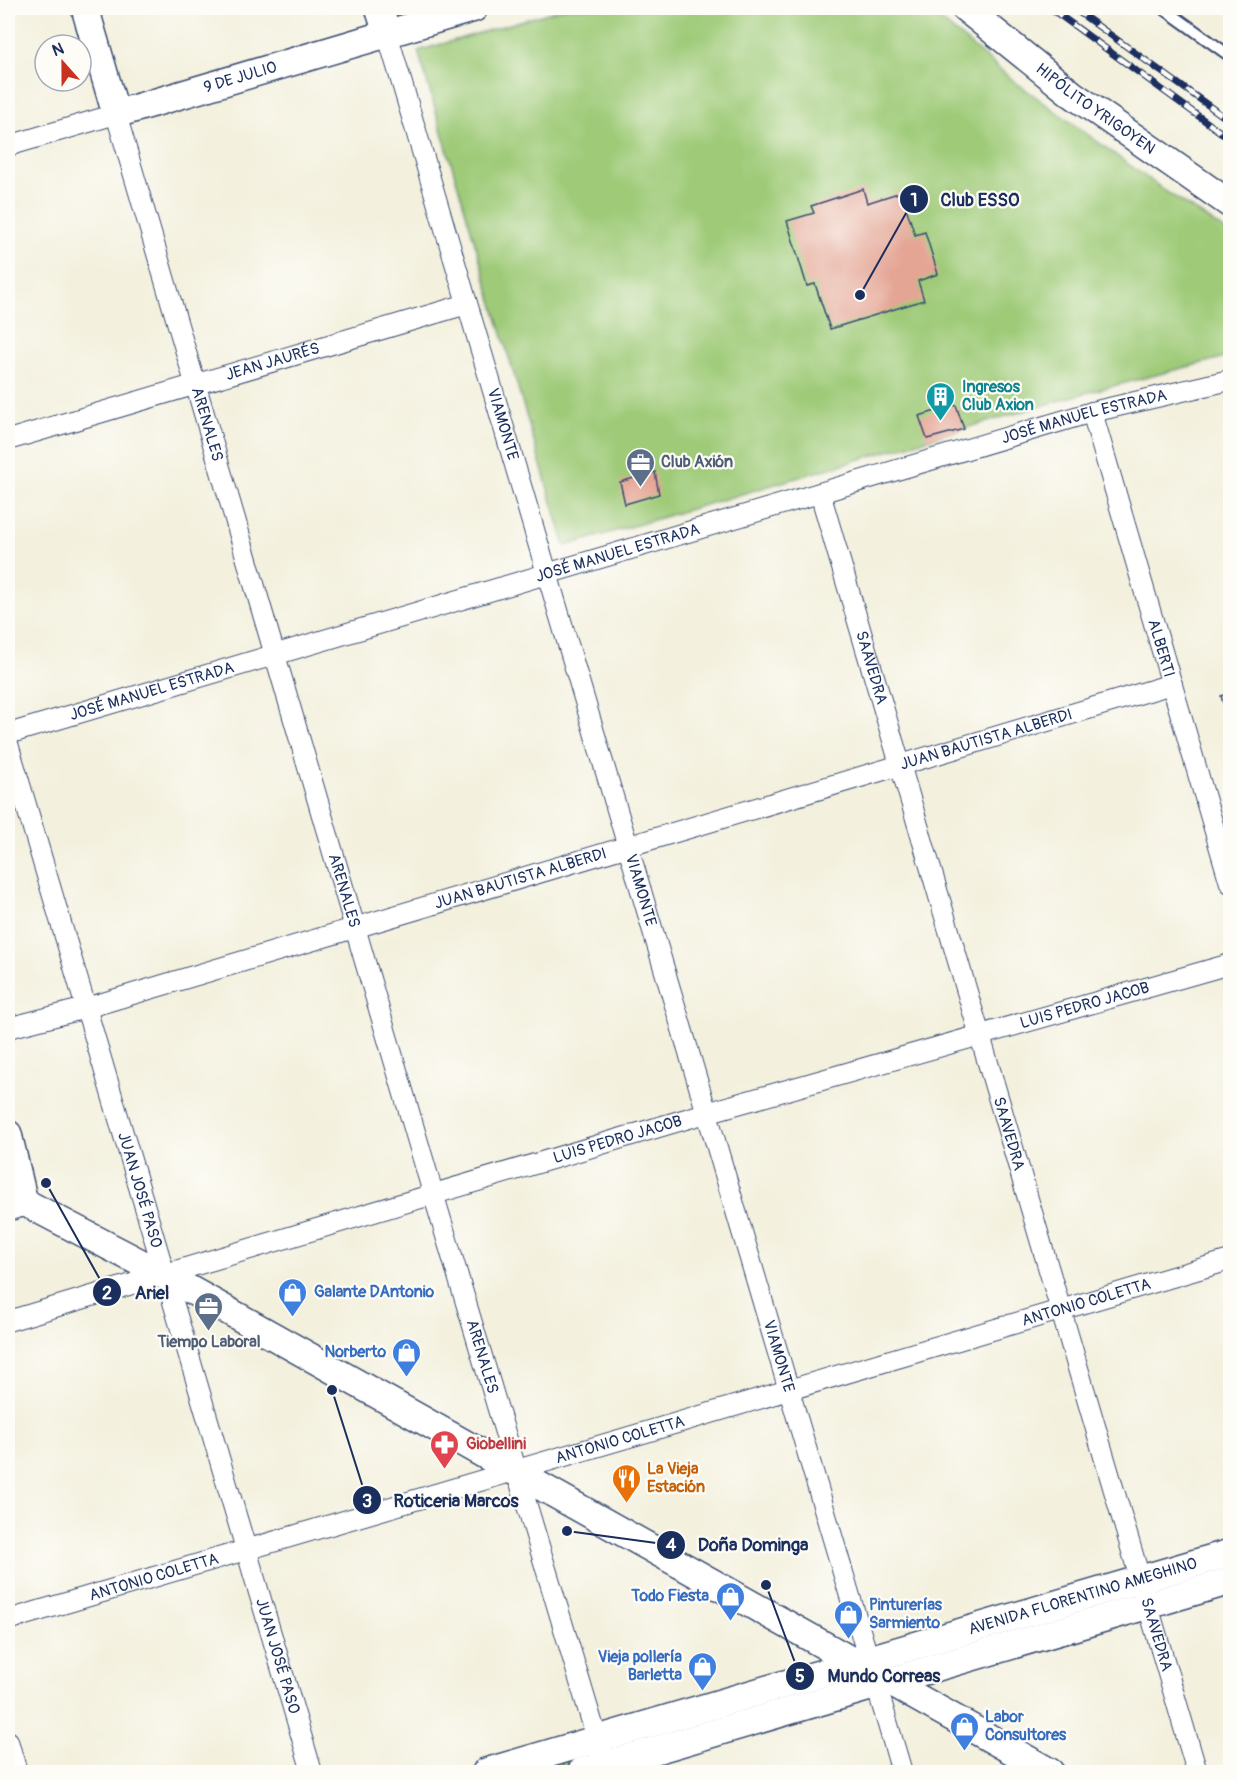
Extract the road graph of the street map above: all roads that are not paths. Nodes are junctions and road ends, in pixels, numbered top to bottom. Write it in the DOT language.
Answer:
graph roads {
  1 [pos="85,8"];
  2 [pos="379,8"];
  3 [pos="474,8"];
  4 [pos="965,8"];
  5 [pos="1163,8"];
  6 [pos="387,33"];
  7 [pos="1230,56"];
  8 [pos="116,114"];
  9 [pos="8,146"];
  10 [pos="1230,204"];
  11 [pos="467,304"];
  12 [pos="1230,380"];
  13 [pos="195,384"];
  14 [pos="1092,412"];
  15 [pos="8,440"];
  16 [pos="820,493"];
  17 [pos="545,575"];
  18 [pos="275,655"];
  19 [pos="1172,684"];
  20 [pos="8,734"];
  21 [pos="8,744"];
  22 [pos="900,765"];
  23 [pos="629,846"];
  24 [pos="1230,883"];
  25 [pos="355,927"];
  26 [pos="1230,964"];
  27 [pos="86,1008"];
  28 [pos="8,1028"];
  29 [pos="980,1035"];
  30 [pos="706,1113"];
  31 [pos="8,1134"];
  32 [pos="433,1193"];
  33 [pos="16,1205"];
  34 [pos="1230,1260"];
  35 [pos="164,1275"];
  36 [pos="1061,1310"];
  37 [pos="8,1322"];
  38 [pos="789,1390"];
  39 [pos="515,1471"];
  40 [pos="245,1550"];
  41 [pos="1230,1553"];
  42 [pos="1140,1580"];
  43 [pos="1230,1581"];
  44 [pos="1147,1606"];
  45 [pos="8,1620"];
  46 [pos="873,1673"];
  47 [pos="597,1739"];
  48 [pos="8,1741"];
  49 [pos="597,1770"];
  50 [pos="17,1773"];
  51 [pos="312,1773"];
  52 [pos="486,1773"];
  53 [pos="902,1773"];
  54 [pos="1050,1773"];
  55 [pos="1197,1773"];
  1 -- 8 [label="main road, ARENALES"];
  2 -- 6 [label="main road, VIAMONTE"];
  3 -- 6 [label="main road, 9 DE JULIO"];
  4 -- 10 [label="main road, HIPÓLITO YRIGOYEN"];
  5 -- 7 [label="lane"];
  6 -- 8 [label="main road, 9 DE JULIO"];
  6 -- 11 [label="street, VIAMONTE"];
  8 -- 9 [label="street, 9 DE JULIO"];
  8 -- 13 [label="street, ARENALES"];
  11 -- 13 [label="street, JEAN JAURÉS"];
  11 -- 17 [label="street, VIAMONTE"];
  12 -- 14 [label="street, JOSÉ MANUEL ESTRADA"];
  13 -- 15 [label="street, JEAN JAURÉS"];
  13 -- 18 [label="street, ARENALES"];
  14 -- 16 [label="street, JOSÉ MANUEL ESTRADA"];
  14 -- 19 [label="street, ALBERTI"];
  16 -- 17 [label="street, JOSÉ MANUEL ESTRADA"];
  16 -- 22 [label="street, SAAVEDRA"];
  17 -- 18 [label="street, JOSÉ MANUEL ESTRADA"];
  17 -- 23 [label="street, VIAMONTE"];
  18 -- 20 [label="street, JOSÉ MANUEL ESTRADA"];
  18 -- 25 [label="street, ARENALES"];
  19 -- 22 [label="street, JUAN BAUTISTA ALBERDI"];
  19 -- 24 [label="street, ALBERTI"];
  21 -- 27 [label="street, JUAN JOSÉ PASO"];
  22 -- 23 [label="street, JUAN BAUTISTA ALBERDI"];
  22 -- 29 [label="street, SAAVEDRA"];
  23 -- 25 [label="street, JUAN BAUTISTA ALBERDI"];
  23 -- 30 [label="street, VIAMONTE"];
  25 -- 27 [label="street, JUAN BAUTISTA ALBERDI"];
  25 -- 32 [label="street, ARENALES"];
  26 -- 29 [label="street, LUIS PEDRO JACOB"];
  27 -- 28 [label="street, JUAN BAUTISTA ALBERDI"];
  27 -- 35 [label="street, JUAN JOSÉ PASO"];
  29 -- 30 [label="street, LUIS PEDRO JACOB"];
  29 -- 36 [label="street, SAAVEDRA"];
  30 -- 32 [label="street, LUIS PEDRO JACOB"];
  30 -- 38 [label="street, VIAMONTE"];
  31 -- 33 [label="main road"];
  32 -- 35 [label="street, LUIS PEDRO JACOB"];
  32 -- 39 [label="street, ARENALES"];
  33 -- 35 [label="main road"];
  34 -- 36 [label="street, ANTONIO COLETTA"];
  35 -- 37 [label="street, LUIS PEDRO JACOB"];
  35 -- 39 [label="main road"];
  35 -- 40 [label="street, JUAN JOSÉ PASO"];
  36 -- 38 [label="street, ANTONIO COLETTA"];
  36 -- 42 [label="street, SAAVEDRA"];
  38 -- 39 [label="street, ANTONIO COLETTA"];
  38 -- 46 [label="street, VIAMONTE"];
  39 -- 40 [label="street, ANTONIO COLETTA"];
  39 -- 46 [label="main road"];
  39 -- 47 [label="street, ARENALES"];
  40 -- 45 [label="street, ANTONIO COLETTA"];
  40 -- 51 [label="street, JUAN JOSÉ PASO"];
  41 -- 42 [label="main road, AVENIDA FLORENTINO AMEGHINO"];
  42 -- 44 [label="street, SAAVEDRA"];
  42 -- 46 [label="main road, AVENIDA FLORENTINO AMEGHINO"];
  43 -- 44 [label="main road, AVENIDA FLORENTINO AMEGHINO"];
  44 -- 46 [label="main road, AVENIDA FLORENTINO AMEGHINO"];
  44 -- 55 [label="street, SAAVEDRA"];
  46 -- 47 [label="main road, AVENIDA FLORENTINO AMEGHINO"];
  46 -- 49 [label="main road, AVENIDA FLORENTINO AMEGHINO"];
  46 -- 53 [label="street, VIAMONTE"];
  46 -- 54 [label="main road"];
  47 -- 49 [label="street, ARENALES"];
  47 -- 52 [label="main road, AVENIDA FLORENTINO AMEGHINO"];
  48 -- 50 [label="street"];
}
